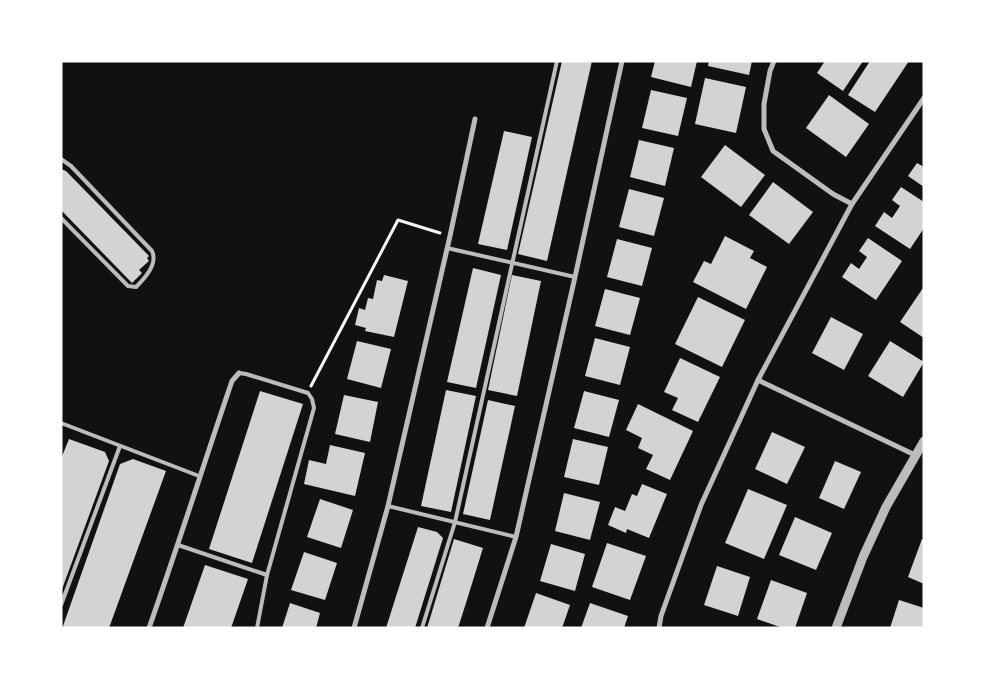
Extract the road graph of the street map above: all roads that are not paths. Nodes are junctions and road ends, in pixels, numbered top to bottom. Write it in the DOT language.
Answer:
graph roads {
  1 [pos="557,61"];
  2 [pos="622,61"];
  3 [pos="774,61"];
  4 [pos="924,98"];
  5 [pos="475,119"];
  6 [pos="61,158"];
  7 [pos="852,204"];
  8 [pos="61,218"];
  9 [pos="447,248"];
  10 [pos="513,262"];
  11 [pos="575,276"];
  12 [pos="239,373"];
  13 [pos="758,380"];
  14 [pos="61,423"];
  15 [pos="924,442"];
  16 [pos="120,446"];
  17 [pos="915,455"];
  18 [pos="199,476"];
  19 [pos="388,506"];
  20 [pos="455,522"];
  21 [pos="516,537"];
  22 [pos="178,545"];
  23 [pos="267,574"];
  24 [pos="61,605"];
  25 [pos="149,628"];
  26 [pos="257,628"];
  27 [pos="354,628"];
  28 [pos="422,628"];
  29 [pos="487,628"];
  30 [pos="658,628"];
  31 [pos="836,628"];
  1 -- 10 [label="lane"];
  2 -- 11 [label="street"];
  3 -- 7 [label="street"];
  4 -- 7 [label="street"];
  5 -- 9 [label="street"];
  6 -- 8 [label="lane"];
  7 -- 13 [label="street"];
  9 -- 10 [label="lane"];
  9 -- 19 [label="street"];
  10 -- 11 [label="lane"];
  10 -- 20 [label="lane"];
  11 -- 21 [label="street"];
  12 -- 18 [label="street"];
  12 -- 23 [label="lane"];
  13 -- 17 [label="street"];
  13 -- 30 [label="street"];
  14 -- 16 [label="lane"];
  15 -- 17 [label="street"];
  16 -- 18 [label="lane"];
  16 -- 24 [label="lane"];
  17 -- 31 [label="street"];
  18 -- 22 [label="street"];
  19 -- 20 [label="lane"];
  19 -- 27 [label="street"];
  20 -- 21 [label="lane"];
  20 -- 28 [label="lane"];
  21 -- 29 [label="street"];
  22 -- 23 [label="lane"];
  22 -- 25 [label="street"];
  23 -- 26 [label="lane"];
}
